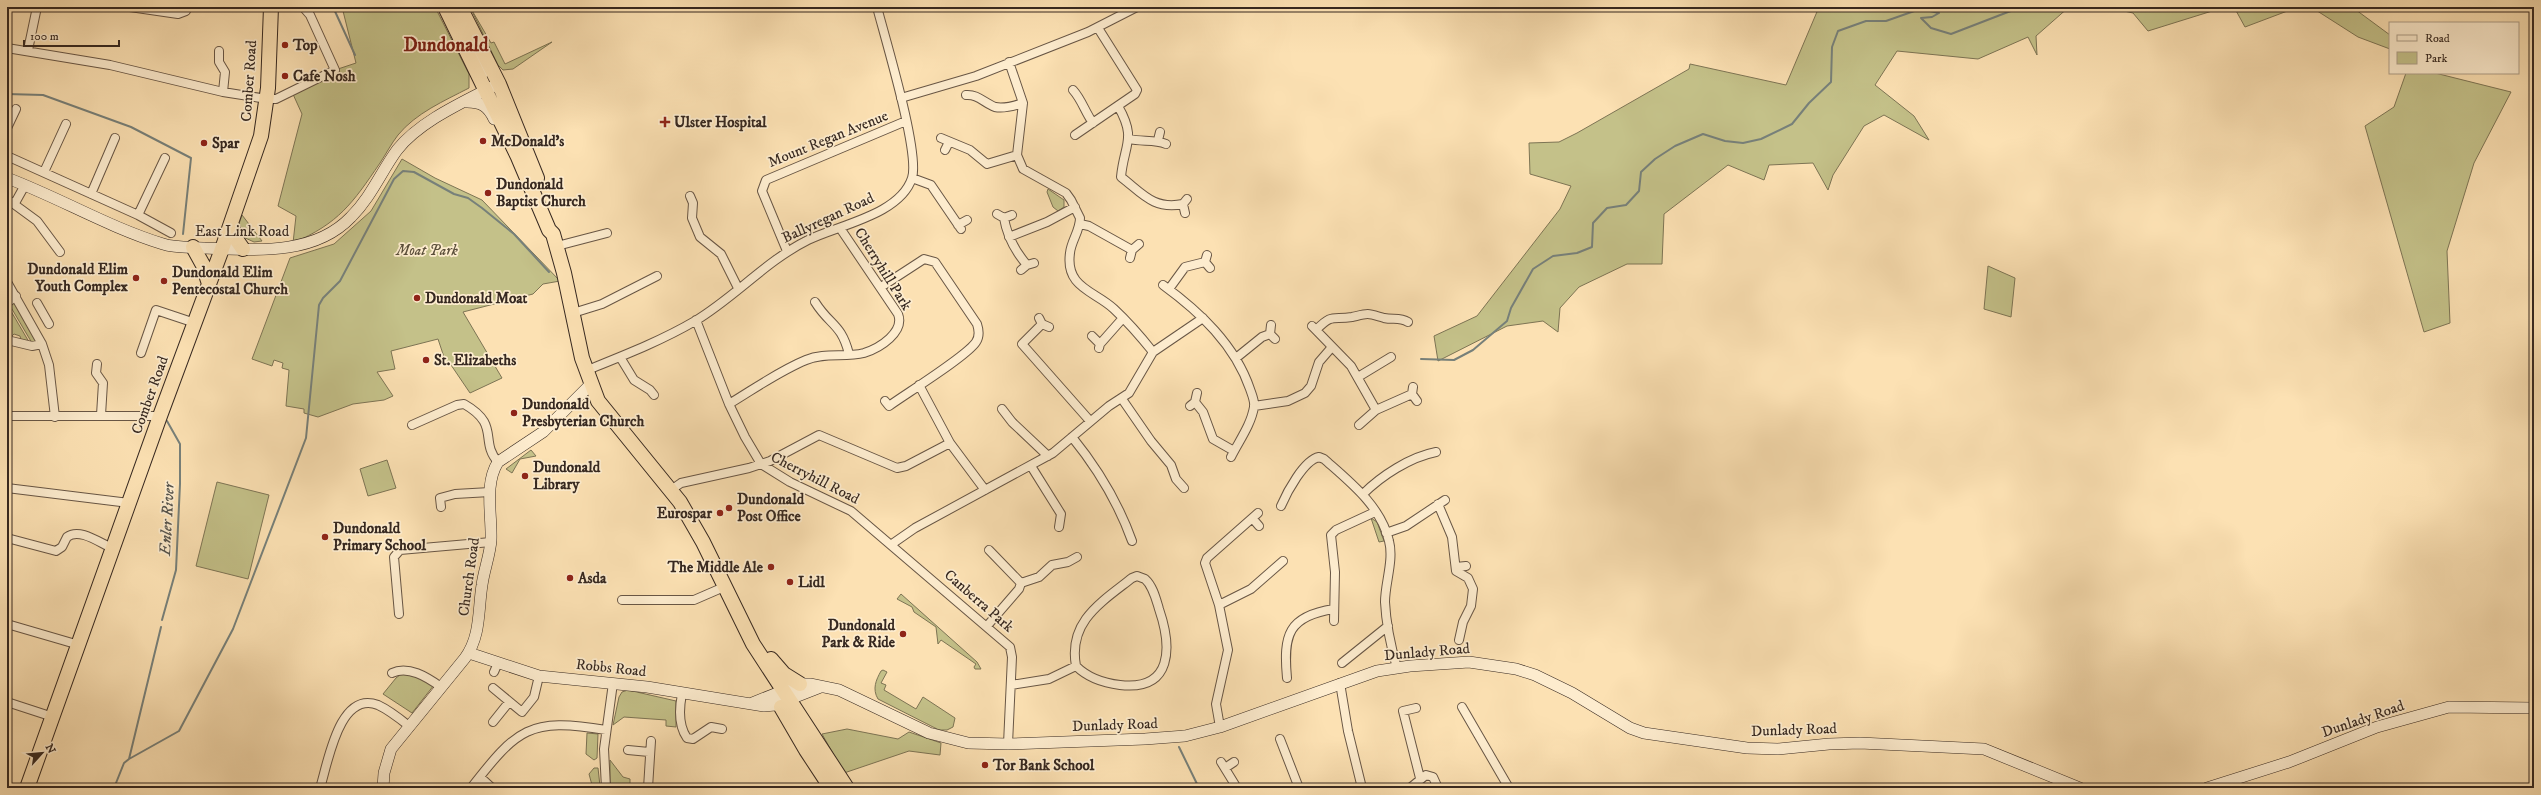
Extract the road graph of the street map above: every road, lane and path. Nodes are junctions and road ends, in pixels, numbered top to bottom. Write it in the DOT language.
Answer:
graph roads {
  1 [pos="37,7"];
  2 [pos="130,7"];
  3 [pos="187,7"];
  4 [pos="270,7"];
  5 [pos="303,7"];
  6 [pos="445,7"];
  7 [pos="877,7"];
  8 [pos="1137,7"];
  9 [pos="462,11"];
  10 [pos="1098,28"];
  11 [pos="7,48"];
  12 [pos="28,50"];
  13 [pos="219,51"];
  14 [pos="1009,62"];
  15 [pos="492,87"];
  16 [pos="1072,91"];
  17 [pos="223,92"];
  18 [pos="972,93"];
  19 [pos="901,98"];
  20 [pos="267,99"];
  21 [pos="465,102"];
  22 [pos="1023,103"];
  23 [pos="1118,106"];
  24 [pos="16,109"];
  25 [pos="906,121"];
  26 [pos="1093,123"];
  27 [pos="66,124"];
  28 [pos="7,128"];
  29 [pos="1075,135"];
  30 [pos="115,138"];
  31 [pos="1129,139"];
  32 [pos="1166,144"];
  33 [pos="513,146"];
  34 [pos="945,150"];
  35 [pos="7,156"];
  36 [pos="1017,156"];
  37 [pos="165,158"];
  38 [pos="44,172"];
  39 [pos="7,178"];
  40 [pos="912,178"];
  41 [pos="25,185"];
  42 [pos="91,194"];
  43 [pos="690,196"];
  44 [pos="11,201"];
  45 [pos="1075,207"];
  46 [pos="1185,213"];
  47 [pos="138,215"];
  48 [pos="1004,216"];
  49 [pos="967,220"];
  50 [pos="231,223"];
  51 [pos="1080,224"];
  52 [pos="840,228"];
  53 [pos="608,232"];
  54 [pos="171,233"];
  55 [pos="1009,236"];
  56 [pos="555,240"];
  57 [pos="1138,244"];
  58 [pos="193,247"];
  59 [pos="222,249"];
  60 [pos="243,249"];
  61 [pos="787,251"];
  62 [pos="60,252"];
  63 [pos="1207,262"];
  64 [pos="1027,266"];
  65 [pos="657,276"];
  66 [pos="7,282"];
  67 [pos="209,284"];
  68 [pos="881,287"];
  69 [pos="738,288"];
  70 [pos="16,296"];
  71 [pos="815,302"];
  72 [pos="7,303"];
  73 [pos="37,304"];
  74 [pos="42,312"];
  75 [pos="573,313"];
  76 [pos="1404,317"];
  77 [pos="1123,318"];
  78 [pos="1203,318"];
  79 [pos="30,320"];
  80 [pos="696,320"];
  81 [pos="195,322"];
  82 [pos="1044,323"];
  83 [pos="49,324"];
  84 [pos="1271,325"];
  85 [pos="1092,336"];
  86 [pos="7,340"];
  87 [pos="42,344"];
  88 [pos="1332,347"];
  89 [pos="1153,352"];
  90 [pos="141,353"];
  91 [pos="849,354"];
  92 [pos="620,357"];
  93 [pos="1391,357"];
  94 [pos="1236,358"];
  95 [pos="97,364"];
  96 [pos="585,372"];
  97 [pos="1358,377"];
  98 [pos="590,385"];
  99 [pos="919,385"];
  100 [pos="1197,393"];
  101 [pos="1414,394"];
  102 [pos="654,395"];
  103 [pos="1122,399"];
  104 [pos="885,401"];
  105 [pos="729,404"];
  106 [pos="1254,406"];
  107 [pos="1002,409"];
  108 [pos="1376,410"];
  109 [pos="101,415"];
  110 [pos="7,416"];
  111 [pos="160,416"];
  112 [pos="55,417"];
  113 [pos="1090,421"];
  114 [pos="412,425"];
  115 [pos="1359,425"];
  116 [pos="1072,437"];
  117 [pos="950,443"];
  118 [pos="1428,444"];
  119 [pos="1048,456"];
  120 [pos="498,462"];
  121 [pos="761,464"];
  122 [pos="1031,466"];
  123 [pos="7,488"];
  124 [pos="1186,489"];
  125 [pos="671,490"];
  126 [pos="985,490"];
  127 [pos="490,492"];
  128 [pos="1363,494"];
  129 [pos="129,503"];
  130 [pos="1281,506"];
  131 [pos="441,507"];
  132 [pos="1375,512"];
  133 [pos="1059,526"];
  134 [pos="1259,526"];
  135 [pos="1386,533"];
  136 [pos="7,538"];
  137 [pos="1132,541"];
  138 [pos="491,542"];
  139 [pos="892,544"];
  140 [pos="114,549"];
  141 [pos="987,549"];
  142 [pos="1077,557"];
  143 [pos="1466,566"];
  144 [pos="1456,567"];
  145 [pos="1284,572"];
  146 [pos="1021,583"];
  147 [pos="724,587"];
  148 [pos="622,600"];
  149 [pos="731,600"];
  150 [pos="1219,605"];
  151 [pos="1334,609"];
  152 [pos="399,614"];
  153 [pos="1334,621"];
  154 [pos="7,624"];
  155 [pos="987,626"];
  156 [pos="1388,626"];
  157 [pos="1463,636"];
  158 [pos="79,645"];
  159 [pos="469,653"];
  160 [pos="1342,663"];
  161 [pos="1076,666"];
  162 [pos="1397,668"];
  163 [pos="392,673"];
  164 [pos="539,676"];
  165 [pos="1287,678"];
  166 [pos="613,683"];
  167 [pos="1340,683"];
  168 [pos="800,684"];
  169 [pos="1011,685"];
  170 [pos="441,687"];
  171 [pos="821,687"];
  172 [pos="492,688"];
  173 [pos="682,694"];
  174 [pos="781,698"];
  175 [pos="7,702"];
  176 [pos="509,702"];
  177 [pos="1416,708"];
  178 [pos="2534,708"];
  179 [pos="1468,710"];
  180 [pos="53,716"];
  181 [pos="494,722"];
  182 [pos="409,726"];
  183 [pos="1220,727"];
  184 [pos="722,729"];
  185 [pos="606,730"];
  186 [pos="651,741"];
  187 [pos="1291,741"];
  188 [pos="1008,744"];
  189 [pos="628,750"];
  190 [pos="649,752"];
  191 [pos="1234,762"];
  192 [pos="480,777"];
  193 [pos="1420,778"];
  194 [pos="27,788"];
  195 [pos="320,788"];
  196 [pos="383,788"];
  197 [pos="471,788"];
  198 [pos="492,788"];
  199 [pos="606,788"];
  200 [pos="648,788"];
  201 [pos="832,788"];
  202 [pos="847,788"];
  203 [pos="1237,788"];
  204 [pos="1299,788"];
  205 [pos="1362,788"];
  206 [pos="1410,788"];
  207 [pos="1438,788"];
  208 [pos="1509,788"];
  209 [pos="2080,788"];
  210 [pos="2207,788"];
  1 -- 12 [label="street"];
  2 -- 3 [label="street"];
  4 -- 20 [label="highway, Comber Road"];
  5 -- 20 [label="street"];
  6 -- 15 [label="highway"];
  7 -- 19 [label="street"];
  8 -- 10 [label="street"];
  9 -- 15 [label="highway"];
  10 -- 14 [label="street"];
  10 -- 23 [label="street"];
  11 -- 12 [label="street"];
  12 -- 17 [label="street"];
  13 -- 17 [label="street"];
  14 -- 19 [label="street"];
  14 -- 22 [label="street"];
  15 -- 21 [label="street, East Link Road"];
  15 -- 33 [label="highway"];
  15 -- 56 [label="highway"];
  16 -- 26 [label="street"];
  17 -- 20 [label="street"];
  18 -- 22 [label="street"];
  19 -- 25 [label="street"];
  20 -- 50 [label="highway, Comber Road"];
  21 -- 33 [label="street"];
  21 -- 60 [label="street, East Link Road"];
  22 -- 36 [label="street"];
  23 -- 26 [label="street"];
  23 -- 31 [label="street"];
  24 -- 28 [label="street"];
  25 -- 40 [label="street"];
  25 -- 61 [label="street, Mount Regan Avenue"];
  26 -- 29 [label="street"];
  27 -- 38 [label="street"];
  30 -- 42 [label="street"];
  31 -- 32 [label="street"];
  31 -- 46 [label="street"];
  33 -- 56 [label="highway"];
  34 -- 36 [label="street"];
  35 -- 38 [label="street"];
  36 -- 45 [label="street"];
  37 -- 47 [label="street"];
  38 -- 42 [label="street"];
  39 -- 41 [label="street, East Link Road"];
  40 -- 49 [label="street"];
  40 -- 52 [label="street, Ballyregan Road"];
  41 -- 44 [label="street"];
  41 -- 58 [label="street, East Link Road"];
  42 -- 47 [label="street"];
  43 -- 69 [label="street"];
  44 -- 62 [label="street"];
  45 -- 51 [label="street"];
  45 -- 55 [label="street"];
  47 -- 54 [label="street"];
  48 -- 55 [label="street"];
  50 -- 59 [label="highway, Comber Road"];
  50 -- 60 [label="highway"];
  51 -- 57 [label="street"];
  51 -- 77 [label="street"];
  52 -- 61 [label="street, Ballyregan Road"];
  52 -- 68 [label="street, Cherryhill Park"];
  53 -- 56 [label="street"];
  55 -- 64 [label="street"];
  56 -- 75 [label="highway"];
  58 -- 59 [label="street, East Link Road"];
  58 -- 67 [label="highway"];
  59 -- 60 [label="street, East Link Road"];
  59 -- 67 [label="highway, Comber Road"];
  61 -- 69 [label="street, Ballyregan Road"];
  63 -- 78 [label="street"];
  65 -- 75 [label="street"];
  66 -- 70 [label="street"];
  67 -- 81 [label="highway, Comber Road"];
  68 -- 91 [label="street, Cherryhill Park"];
  68 -- 99 [label="street"];
  69 -- 80 [label="street, Ballyregan Road"];
  70 -- 72 [label="street"];
  70 -- 79 [label="street"];
  71 -- 91 [label="street"];
  73 -- 74 [label="street"];
  74 -- 79 [label="street"];
  74 -- 83 [label="street"];
  75 -- 96 [label="highway"];
  76 -- 88 [label="street"];
  77 -- 85 [label="street"];
  77 -- 89 [label="street"];
  78 -- 89 [label="street"];
  78 -- 94 [label="street"];
  79 -- 87 [label="street"];
  80 -- 92 [label="street, Ballyregan Road"];
  80 -- 105 [label="street"];
  81 -- 90 [label="street"];
  81 -- 111 [label="highway, Comber Road"];
  82 -- 113 [label="street"];
  84 -- 94 [label="street"];
  86 -- 87 [label="street"];
  87 -- 112 [label="street"];
  88 -- 97 [label="street"];
  88 -- 106 [label="street"];
  89 -- 103 [label="street"];
  91 -- 105 [label="street, Cherryhill Park"];
  92 -- 96 [label="street, Ballyregan Road"];
  92 -- 102 [label="street"];
  93 -- 97 [label="street"];
  94 -- 106 [label="street"];
  95 -- 109 [label="street"];
  96 -- 98 [label="highway"];
  97 -- 108 [label="street"];
  98 -- 120 [label="street"];
  98 -- 125 [label="highway"];
  99 -- 104 [label="street"];
  99 -- 117 [label="street"];
  100 -- 106 [label="street"];
  101 -- 108 [label="street"];
  103 -- 113 [label="street"];
  103 -- 124 [label="street"];
  105 -- 121 [label="street"];
  107 -- 119 [label="street"];
  108 -- 115 [label="street"];
  109 -- 111 [label="street"];
  109 -- 112 [label="street"];
  110 -- 112 [label="street"];
  111 -- 129 [label="highway, Comber Road"];
  113 -- 116 [label="street"];
  114 -- 120 [label="street"];
  116 -- 119 [label="street"];
  116 -- 137 [label="street"];
  117 -- 121 [label="street"];
  117 -- 126 [label="street"];
  118 -- 128 [label="street"];
  119 -- 122 [label="street"];
  120 -- 127 [label="street, Church Road"];
  121 -- 125 [label="street, Cherryhill Road"];
  121 -- 139 [label="street, Cherryhill Road"];
  122 -- 126 [label="street"];
  122 -- 133 [label="street"];
  123 -- 129 [label="street"];
  125 -- 147 [label="highway"];
  126 -- 139 [label="street"];
  127 -- 131 [label="street"];
  127 -- 138 [label="street, Church Road"];
  128 -- 130 [label="street"];
  128 -- 132 [label="street"];
  129 -- 140 [label="highway, Comber Road"];
  132 -- 135 [label="street"];
  132 -- 151 [label="street"];
  134 -- 150 [label="street"];
  135 -- 144 [label="street"];
  135 -- 156 [label="street"];
  136 -- 140 [label="street"];
  138 -- 152 [label="street"];
  138 -- 159 [label="street, Church Road"];
  139 -- 155 [label="street, Canberra Park"];
  140 -- 158 [label="highway, Comber Road"];
  141 -- 146 [label="street"];
  142 -- 146 [label="street"];
  143 -- 144 [label="street"];
  144 -- 157 [label="street"];
  145 -- 150 [label="street"];
  146 -- 155 [label="street"];
  147 -- 148 [label="street"];
  147 -- 149 [label="highway"];
  149 -- 168 [label="highway"];
  149 -- 174 [label="highway"];
  150 -- 183 [label="street"];
  151 -- 153 [label="street"];
  151 -- 165 [label="street"];
  154 -- 158 [label="street"];
  155 -- 169 [label="street, Canberra Park"];
  156 -- 160 [label="street"];
  156 -- 162 [label="street"];
  158 -- 180 [label="highway, Comber Road"];
  159 -- 164 [label="street, Robbs Road"];
  159 -- 170 [label="street, Church Road"];
  161 -- 161 [label="street"];
  161 -- 169 [label="street"];
  162 -- 167 [label="street, Dunlady Road"];
  162 -- 209 [label="street, Dunlady Road"];
  163 -- 170 [label="street"];
  164 -- 166 [label="street, Robbs Road"];
  164 -- 176 [label="street"];
  166 -- 173 [label="street, Robbs Road"];
  166 -- 185 [label="street"];
  167 -- 183 [label="street, Dunlady Road"];
  167 -- 205 [label="street"];
  168 -- 171 [label="street, Dunlady Road"];
  168 -- 174 [label="street"];
  169 -- 188 [label="street, Canberra Park"];
  170 -- 182 [label="street, Church Road"];
  171 -- 174 [label="street"];
  171 -- 188 [label="street, Dunlady Road"];
  172 -- 176 [label="street"];
  173 -- 174 [label="street, Robbs Road"];
  173 -- 184 [label="street"];
  174 -- 201 [label="highway"];
  174 -- 202 [label="highway"];
  175 -- 180 [label="street"];
  176 -- 181 [label="street"];
  177 -- 193 [label="street"];
  178 -- 210 [label="street, Dunlady Road"];
  179 -- 208 [label="street"];
  180 -- 194 [label="highway, Comber Road"];
  182 -- 195 [label="street"];
  182 -- 196 [label="street, Church Road"];
  183 -- 188 [label="street, Dunlady Road"];
  185 -- 192 [label="street"];
  185 -- 199 [label="street"];
  186 -- 190 [label="street"];
  187 -- 204 [label="street"];
  189 -- 190 [label="street"];
  190 -- 200 [label="street"];
  191 -- 203 [label="street"];
  192 -- 197 [label="street"];
  192 -- 198 [label="street"];
  193 -- 206 [label="street"];
  193 -- 207 [label="street"];
}
